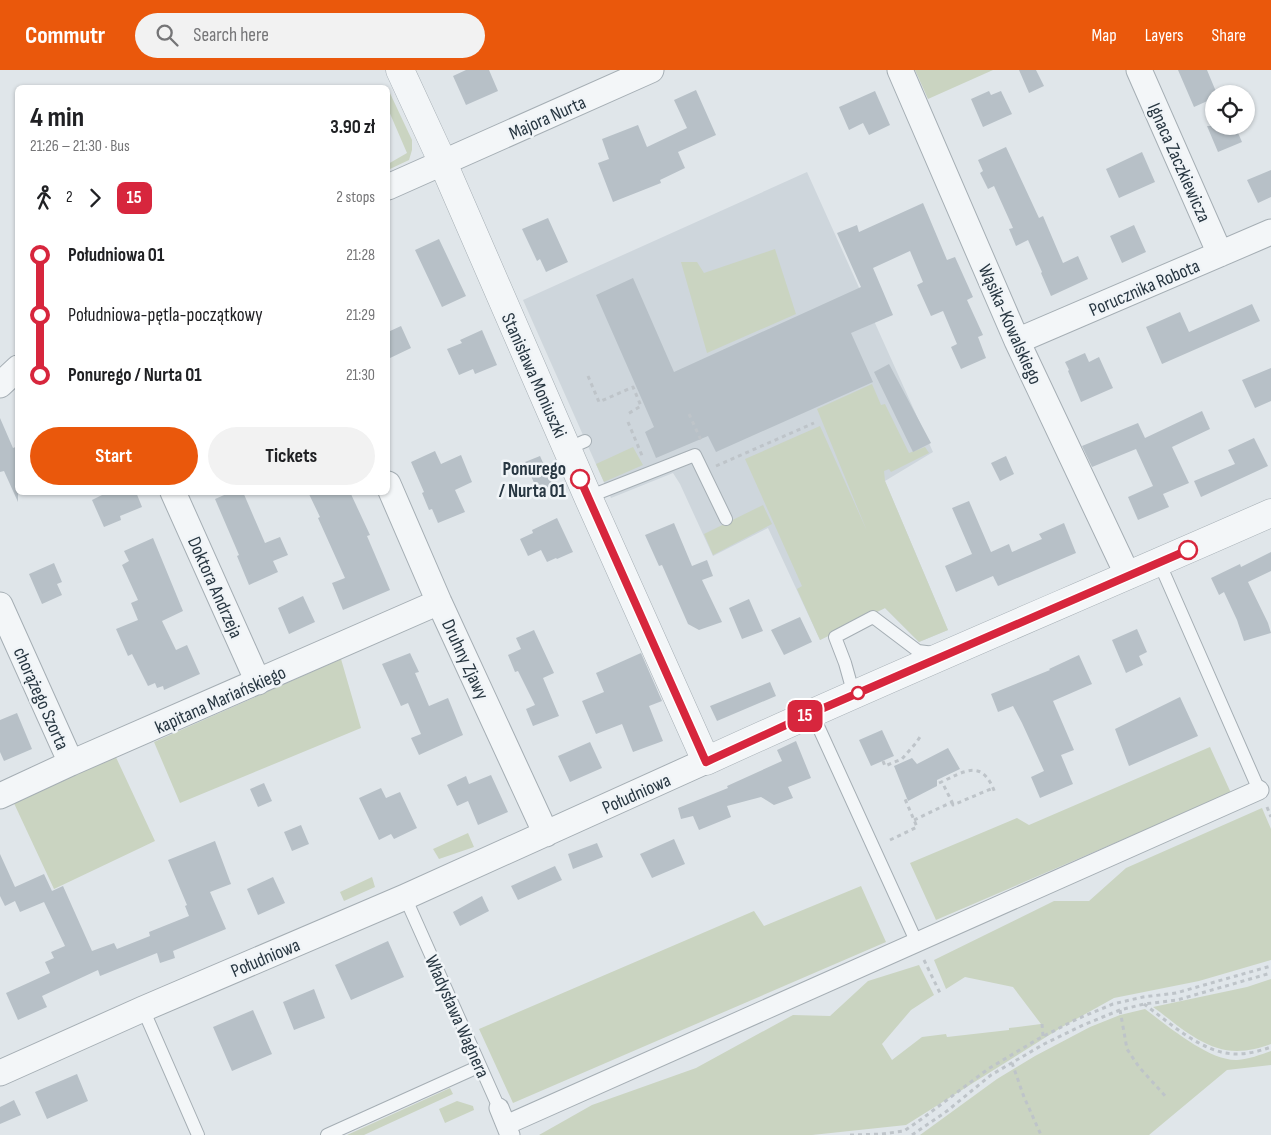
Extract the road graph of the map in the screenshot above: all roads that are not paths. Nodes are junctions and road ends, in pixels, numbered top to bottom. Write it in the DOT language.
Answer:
graph roads {
  1 [pos="400,70"];
  2 [pos="650,70"];
  3 [pos="900,70"];
  4 [pos="1139,70"];
  5 [pos="442,163"];
  6 [pos="390,187"];
  7 [pos="1271,232"];
  8 [pos="1220,254"];
  9 [pos="1017,340"];
  10 [pos="15,371"];
  11 [pos="0,385"];
  12 [pos="390,489"];
  13 [pos="174,495"];
  14 [pos="588,497"];
  15 [pos="1271,513"];
  16 [pos="726,519"];
  17 [pos="1159,562"];
  18 [pos="1128,576"];
  19 [pos="439,602"];
  20 [pos="0,604"];
  21 [pos="946,654"];
  22 [pos="258,682"];
  23 [pos="854,695"];
  24 [pos="812,713"];
  25 [pos="706,762"];
  26 [pos="71,763"];
  27 [pos="1259,790"];
  28 [pos="0,796"];
  29 [pos="546,834"];
  30 [pos="405,897"];
  31 [pos="917,943"];
  32 [pos="142,1009"];
  33 [pos="480,1066"];
  34 [pos="0,1073"];
  35 [pos="505,1123"];
  36 [pos="198,1135"];
  37 [pos="327,1135"];
  1 -- 5 [label="street, Stanisława Moniuszki"];
  2 -- 5 [label="street, Majora Nurta"];
  3 -- 9 [label="street, Wąsika-Kowalskiego"];
  4 -- 8 [label="street, Ignaca Zaczkiewicza"];
  5 -- 6 [label="street, Majora Nurta"];
  5 -- 14 [label="street, Stanisława Moniuszki"];
  7 -- 8 [label="street, Porucznika Robota"];
  8 -- 9 [label="street, Porucznika Robota"];
  9 -- 18 [label="street, Wąsika-Kowalskiego"];
  10 -- 11 [label="street"];
  12 -- 19 [label="street, Druhny Zjawy"];
  13 -- 22 [label="street, Doktora Andrzeja"];
  14 -- 16 [label="lane"];
  14 -- 25 [label="street, Stanisława Moniuszki"];
  15 -- 17 [label="street, Południowa"];
  17 -- 18 [label="street, Południowa"];
  17 -- 27 [label="lane"];
  18 -- 21 [label="street, Południowa"];
  19 -- 22 [label="street, kapitana Mariańskiego"];
  19 -- 29 [label="street, Druhny Zjawy"];
  20 -- 26 [label="street, chorążego Szorta"];
  21 -- 23 [label="street, Południowa"];
  21 -- 23 [label="lane"];
  22 -- 26 [label="street, kapitana Mariańskiego"];
  23 -- 24 [label="street, Południowa"];
  24 -- 25 [label="street, Południowa"];
  24 -- 31 [label="lane"];
  25 -- 29 [label="street, Południowa"];
  26 -- 28 [label="street, kapitana Mariańskiego"];
  27 -- 31 [label="street"];
  29 -- 30 [label="street, Południowa"];
  30 -- 32 [label="street, Południowa"];
  30 -- 33 [label="lane, Władysława Wagnera"];
  31 -- 35 [label="street"];
  32 -- 34 [label="street, Południowa"];
  32 -- 36 [label="lane"];
  33 -- 35 [label="lane, Władysława Wagnera"];
  33 -- 37 [label="lane"];
}
